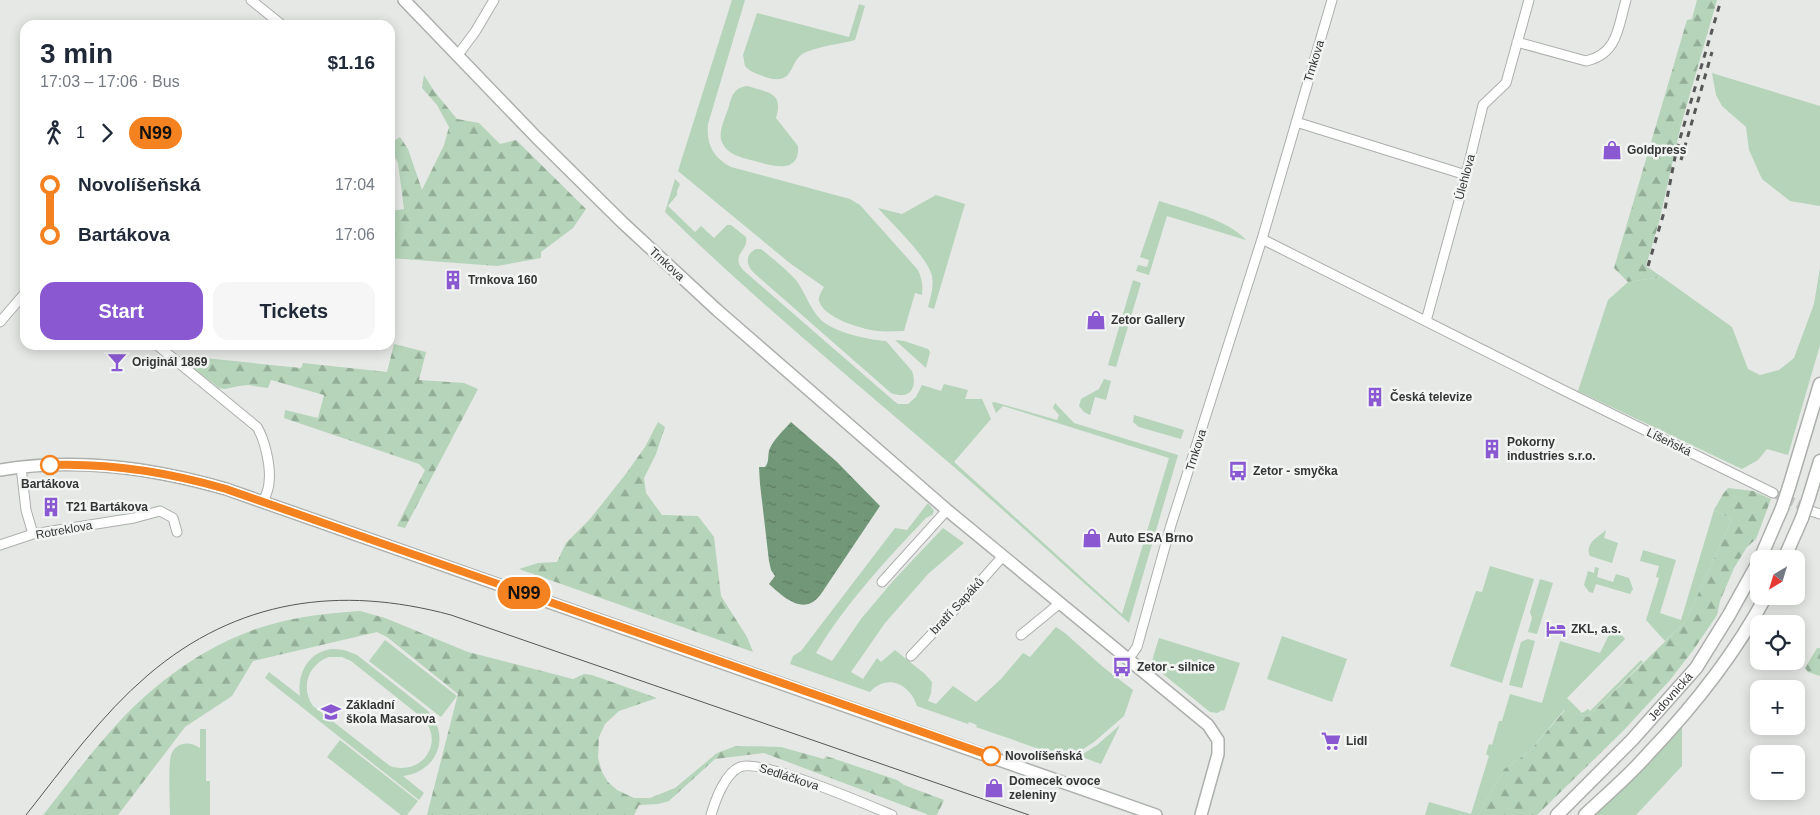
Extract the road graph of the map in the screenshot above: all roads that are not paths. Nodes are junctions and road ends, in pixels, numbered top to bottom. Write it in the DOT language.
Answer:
graph roads {
  1 [pos="251,0"];
  2 [pos="404,0"];
  3 [pos="494,0"];
  4 [pos="1332,0"];
  5 [pos="1529,0"];
  6 [pos="1626,0"];
  7 [pos="276,20"];
  8 [pos="1517,42"];
  9 [pos="457,56"];
  10 [pos="1296,122"];
  11 [pos="1466,175"];
  12 [pos="1262,239"];
  13 [pos="20,299"];
  14 [pos="1426,321"];
  15 [pos="0,322"];
  16 [pos="163,350"];
  17 [pos="1820,384"];
  18 [pos="1820,461"];
  19 [pos="21,468"];
  20 [pos="0,470"];
  21 [pos="1773,492"];
  22 [pos="264,502"];
  23 [pos="947,510"];
  24 [pos="1811,514"];
  25 [pos="177,532"];
  26 [pos="33,534"];
  27 [pos="0,545"];
  28 [pos="1763,550"];
  29 [pos="1789,550"];
  30 [pos="1003,556"];
  31 [pos="1750,577"];
  32 [pos="882,582"];
  33 [pos="1060,603"];
  34 [pos="1761,605"];
  35 [pos="1021,635"];
  36 [pos="911,656"];
  37 [pos="1128,660"];
  38 [pos="711,815"];
  39 [pos="892,815"];
  40 [pos="1156,815"];
  41 [pos="1201,815"];
  42 [pos="1557,815"];
  43 [pos="1585,815"];
  1 -- 7 [label="street"];
  2 -- 9 [label="street, Trnkova"];
  3 -- 9 [label="street"];
  4 -- 10 [label="street, Trnkova"];
  5 -- 8 [label="street, Úlehlova"];
  6 -- 8 [label="street"];
  8 -- 11 [label="street, Úlehlova"];
  9 -- 23 [label="street, Trnkova"];
  10 -- 11 [label="street"];
  10 -- 12 [label="street, Trnkova"];
  11 -- 14 [label="street, Úlehlova"];
  12 -- 14 [label="street"];
  12 -- 37 [label="street, Trnkova"];
  13 -- 15 [label="street"];
  14 -- 21 [label="street, Líšeňská"];
  16 -- 22 [label="street"];
  17 -- 28 [label="main road, Jedovnická, bridge"];
  18 -- 24 [label="main road, bridge"];
  19 -- 20 [label="street"];
  19 -- 22 [label="street"];
  19 -- 26 [label="street"];
  22 -- 40 [label="street"];
  23 -- 30 [label="street, Trnkova"];
  23 -- 32 [label="street"];
  24 -- 29 [label="main road"];
  25 -- 26 [label="street, Rotreklova"];
  26 -- 27 [label="street, Rotreklova"];
  30 -- 33 [label="street, Trnkova"];
  30 -- 36 [label="street, bratří Sapáků"];
  31 -- 42 [label="main road, Jedovnická"];
  33 -- 35 [label="street"];
  33 -- 37 [label="street, Trnkova"];
  34 -- 43 [label="main road, Jedovnická"];
  37 -- 41 [label="street, Trnkova"];
  38 -- 39 [label="street, Sedláčkova"];
}
